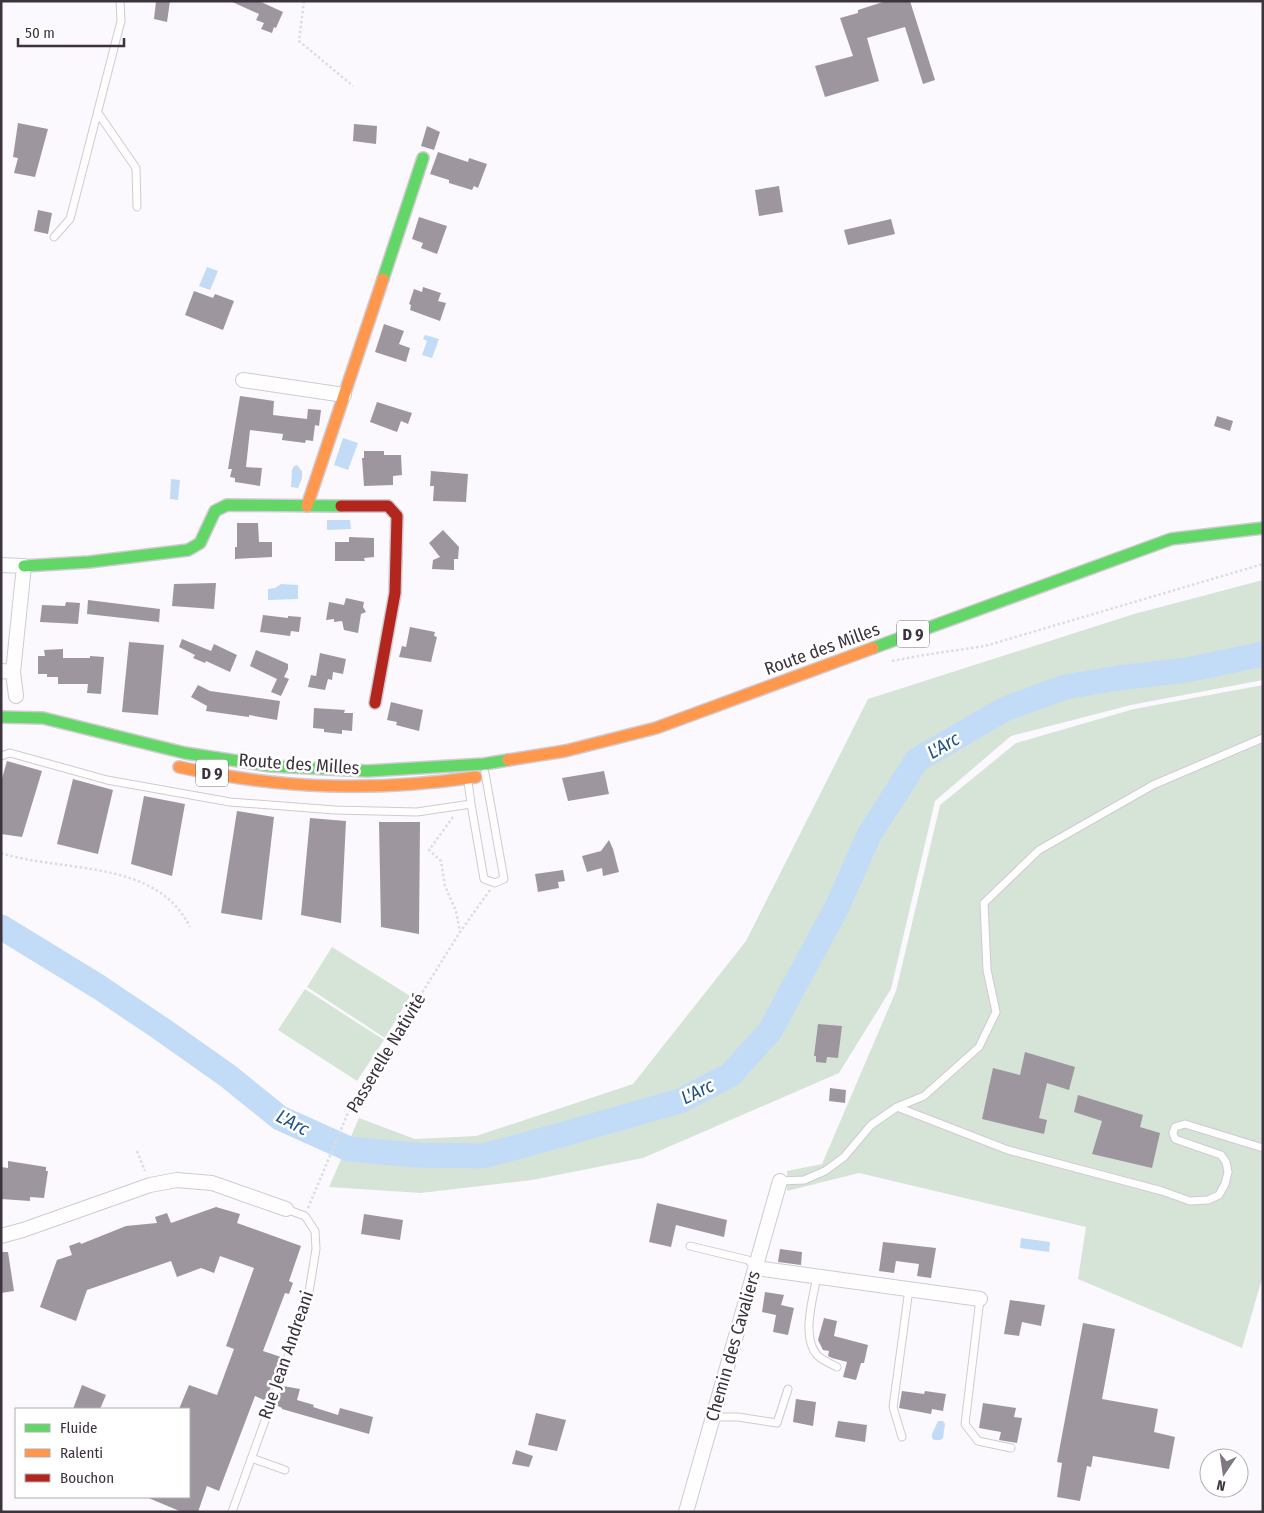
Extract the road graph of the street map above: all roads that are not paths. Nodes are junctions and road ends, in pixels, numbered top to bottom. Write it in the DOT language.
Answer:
graph roads {
  1 [pos="120,1"];
  2 [pos="98,113"];
  3 [pos="423,158"];
  4 [pos="137,207"];
  5 [pos="54,237"];
  6 [pos="243,380"];
  7 [pos="344,395"];
  8 [pos="307,506"];
  9 [pos="1263,528"];
  10 [pos="1,565"];
  11 [pos="24,566"];
  12 [pos="7,672"];
  13 [pos="16,696"];
  14 [pos="375,703"];
  15 [pos="11,709"];
  16 [pos="1,717"];
  17 [pos="43,718"];
  18 [pos="1,726"];
  19 [pos="30,730"];
  20 [pos="1263,738"];
  21 [pos="565,751"];
  22 [pos="1,756"];
  23 [pos="165,763"];
  24 [pos="466,766"];
  25 [pos="485,770"];
  26 [pos="468,779"];
  27 [pos="471,804"];
  28 [pos="897,1107"];
  29 [pos="1263,1148"];
  30 [pos="780,1181"];
  31 [pos="286,1209"];
  32 [pos="1,1236"];
  33 [pos="690,1246"];
  34 [pos="756,1268"];
  35 [pos="817,1276"];
  36 [pos="909,1289"];
  37 [pos="980,1299"];
  38 [pos="837,1367"];
  39 [pos="788,1389"];
  40 [pos="714,1417"];
  41 [pos="902,1437"];
  42 [pos="1012,1448"];
  43 [pos="251,1458"];
  44 [pos="285,1470"];
  45 [pos="232,1512"];
  46 [pos="686,1512"];
  1 -- 2 [label="lane"];
  2 -- 4 [label="lane"];
  2 -- 5 [label="lane"];
  3 -- 7 [label="main road"];
  6 -- 7 [label="street"];
  7 -- 8 [label="main road"];
  8 -- 11 [label="main road"];
  8 -- 14 [label="main road"];
  9 -- 21 [label="main road, Route des Milles / D 9"];
  10 -- 11 [label="street"];
  11 -- 12 [label="street"];
  12 -- 13 [label="street"];
  15 -- 17 [label="lane"];
  16 -- 17 [label="main road, Route des Milles / D 9"];
  17 -- 24 [label="main road, Route des Milles / D 9"];
  18 -- 19 [label="main road"];
  20 -- 28 [label="lane"];
  21 -- 25 [label="main road, Route des Milles / D 9"];
  21 -- 25 [label="main road, Route des Milles / D 9"];
  22 -- 27 [label="lane"];
  23 -- 26 [label="main road, Route des Milles / D 9"];
  24 -- 25 [label="main road, Route des Milles / D 9"];
  24 -- 26 [label="lane"];
  25 -- 26 [label="main road, Route des Milles / D 9"];
  25 -- 27 [label="lane"];
  26 -- 27 [label="lane"];
  28 -- 29 [label="lane"];
  28 -- 30 [label="lane"];
  30 -- 34 [label="street, Chemin des Cavaliers"];
  31 -- 32 [label="street, Rue Jean Andreani"];
  31 -- 43 [label="lane, Rue Jean Andreani"];
  33 -- 34 [label="lane"];
  34 -- 35 [label="street"];
  34 -- 40 [label="street, Chemin des Cavaliers"];
  35 -- 36 [label="street"];
  35 -- 38 [label="lane"];
  36 -- 37 [label="street"];
  36 -- 41 [label="lane"];
  37 -- 42 [label="lane"];
  39 -- 40 [label="lane"];
  40 -- 46 [label="street, Chemin des Cavaliers"];
  43 -- 44 [label="lane"];
  43 -- 45 [label="lane, Rue Jean Andreani"];
}
